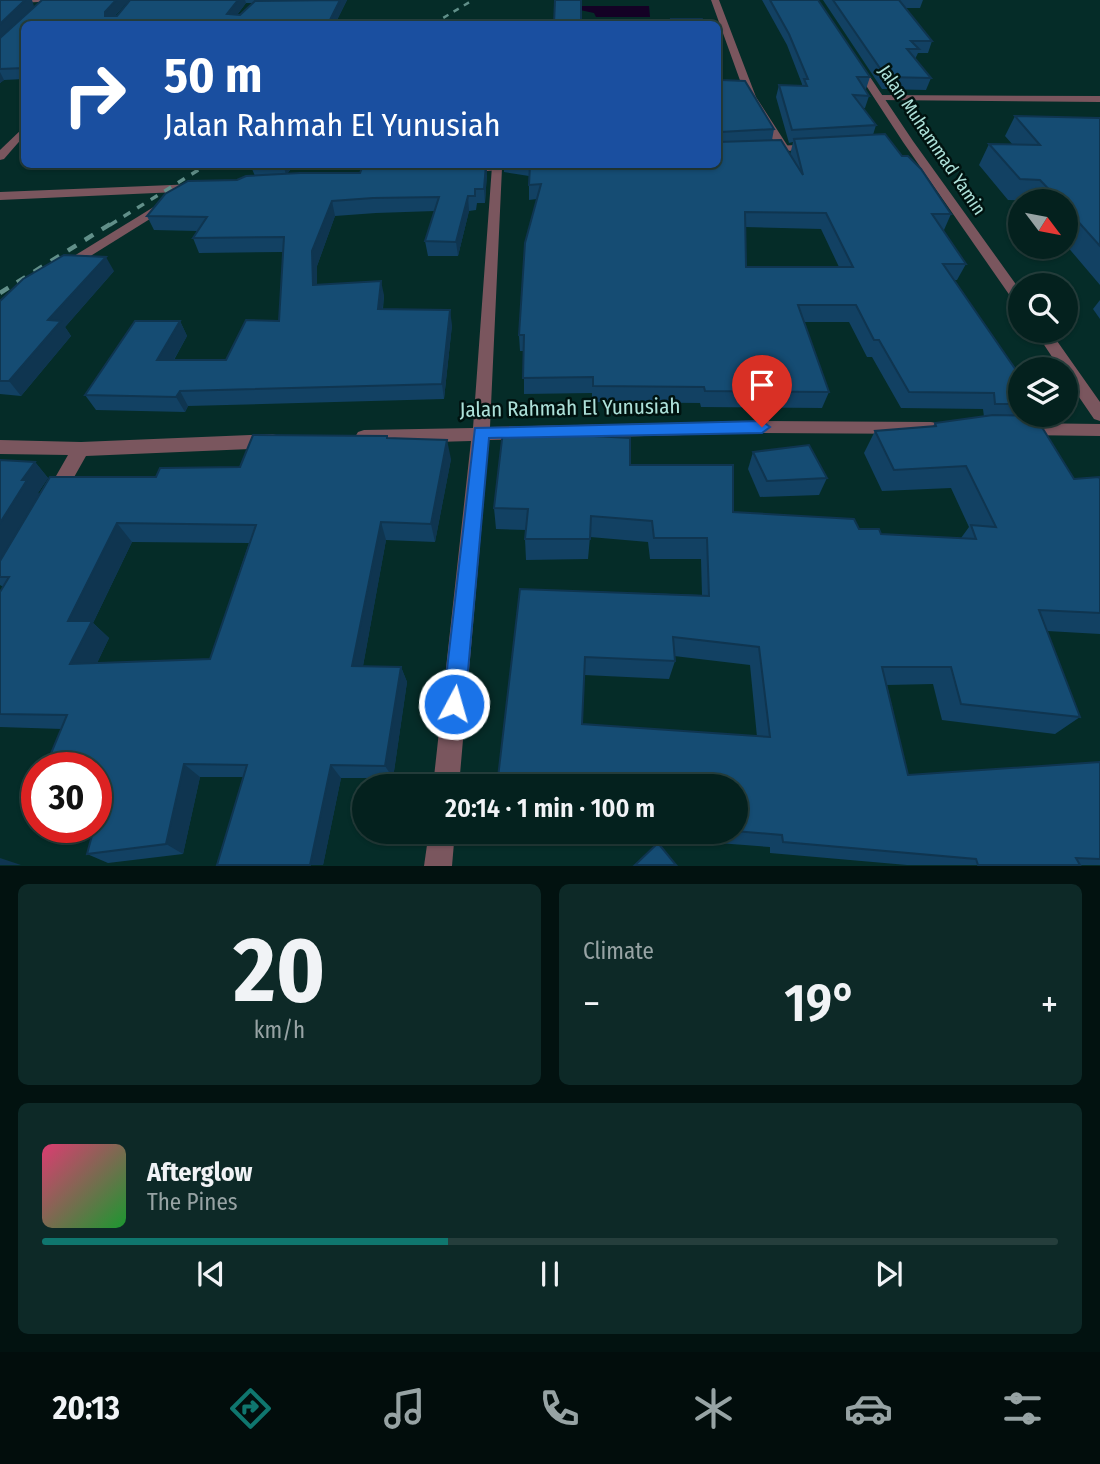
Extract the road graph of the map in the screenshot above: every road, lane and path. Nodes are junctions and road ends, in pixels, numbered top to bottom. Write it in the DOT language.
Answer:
graph roads {
  1 [pos="72,0"];
  2 [pos="715,0"];
  3 [pos="48,1"];
  4 [pos="0,2"];
  5 [pos="40,8"];
  6 [pos="851,54"];
  7 [pos="878,96"];
  8 [pos="1100,99"];
  9 [pos="21,133"];
  10 [pos="908,142"];
  11 [pos="894,143"];
  12 [pos="825,146"];
  13 [pos="783,148"];
  14 [pos="721,152"];
  15 [pos="0,157"];
  16 [pos="496,168"];
  17 [pos="454,170"];
  18 [pos="0,196"];
  19 [pos="56,272"];
  20 [pos="1008,283"];
  21 [pos="1078,377"];
  22 [pos="1078,382"];
  23 [pos="1100,395"];
  24 [pos="1100,415"];
  25 [pos="951,429"];
  26 [pos="1005,429"];
  27 [pos="1100,430"];
  28 [pos="481,432"];
  29 [pos="343,438"];
  30 [pos="288,440"];
  31 [pos="0,447"];
  32 [pos="81,449"];
  33 [pos="41,519"];
  34 [pos="447,774"];
  35 [pos="441,844"];
  36 [pos="438,866"];
  1 -- 3 [label="street"];
  2 -- 13 [label="street"];
  3 -- 4 [label="street"];
  3 -- 5 [label="street"];
  6 -- 7 [label="street, Jalan Muhammad Yamin"];
  7 -- 8 [label="street"];
  7 -- 10 [label="street, Jalan Muhammad Yamin"];
  9 -- 15 [label="street"];
  10 -- 11 [label="street"];
  10 -- 20 [label="street, Jalan Muhammad Yamin"];
  12 -- 13 [label="street"];
  13 -- 14 [label="street"];
  16 -- 17 [label="street"];
  16 -- 28 [label="street"];
  18 -- 19 [label="street"];
  21 -- 23 [label="street"];
  22 -- 24 [label="street"];
  25 -- 28 [label="street, Jalan Rahmah El Yunusiah"];
  26 -- 27 [label="street"];
  28 -- 29 [label="street, Jalan Rahmah El Yunusiah"];
  28 -- 34 [label="street"];
  30 -- 32 [label="street"];
  31 -- 32 [label="street"];
  32 -- 33 [label="street"];
  35 -- 36 [label="street"];
}
